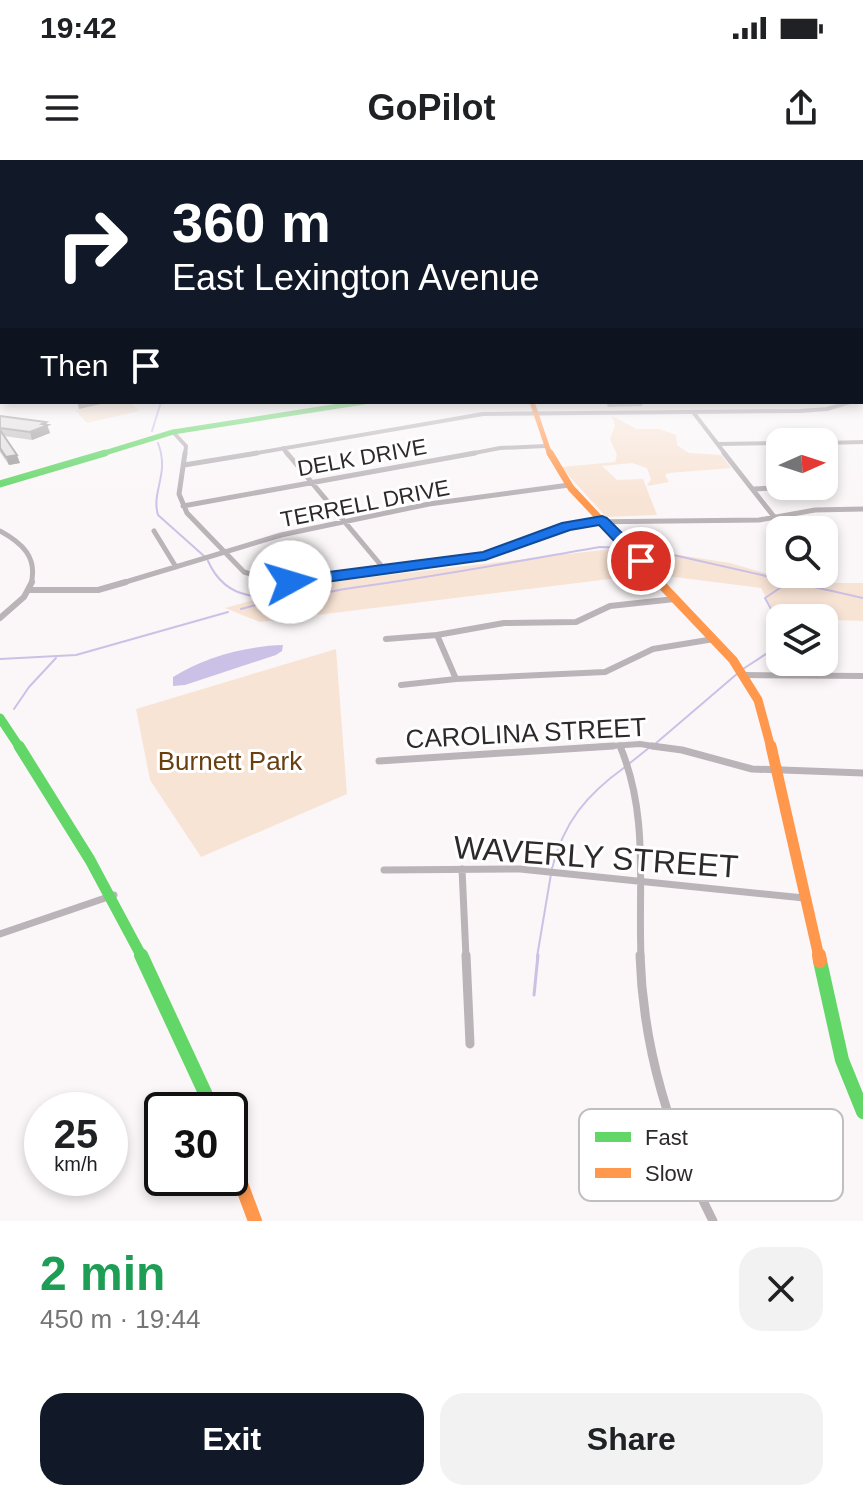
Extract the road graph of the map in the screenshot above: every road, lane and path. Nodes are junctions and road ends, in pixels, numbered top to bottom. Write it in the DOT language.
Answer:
graph roads {
  1 [pos="351,404"];
  2 [pos="533,404"];
  3 [pos="842,404"];
  4 [pos="693,412"];
  5 [pos="537,413"];
  6 [pos="173,432"];
  7 [pos="863,442"];
  8 [pos="766,443"];
  9 [pos="838,443"];
  10 [pos="718,444"];
  11 [pos="546,446"];
  12 [pos="283,448"];
  13 [pos="184,465"];
  14 [pos="312,483"];
  15 [pos="0,484"];
  16 [pos="569,485"];
  17 [pos="766,488"];
  18 [pos="754,489"];
  19 [pos="183,506"];
  20 [pos="863,509"];
  21 [pos="774,516"];
  22 [pos="785,516"];
  23 [pos="766,518"];
  24 [pos="345,521"];
  25 [pos="602,521"];
  26 [pos="0,531"];
  27 [pos="154,531"];
  28 [pos="223,552"];
  29 [pos="176,567"];
  30 [pos="385,570"];
  31 [pos="30,590"];
  32 [pos="676,598"];
  33 [pos="0,618"];
  34 [pos="437,635"];
  35 [pos="386,639"];
  36 [pos="714,639"];
  37 [pos="745,675"];
  38 [pos="863,676"];
  39 [pos="456,679"];
  40 [pos="401,685"];
  41 [pos="0,718"];
  42 [pos="5,733"];
  43 [pos="620,745"];
  44 [pos="379,761"];
  45 [pos="778,772"];
  46 [pos="863,773"];
  47 [pos="462,869"];
  48 [pos="384,870"];
  49 [pos="640,880"];
  50 [pos="115,895"];
  51 [pos="804,898"];
  52 [pos="0,934"];
  53 [pos="470,1044"];
  54 [pos="206,1092"];
  55 [pos="665,1109"];
  56 [pos="863,1112"];
  57 [pos="246,1196"];
  58 [pos="703,1201"];
  59 [pos="255,1221"];
  60 [pos="713,1221"];
  1 -- 6 [label="main road"];
  2 -- 5 [label="main road"];
  3 -- 4 [label="street"];
  4 -- 5 [label="street"];
  4 -- 10 [label="street"];
  5 -- 11 [label="main road"];
  5 -- 12 [label="street"];
  6 -- 13 [label="street"];
  6 -- 15 [label="main road"];
  7 -- 9 [label="street"];
  8 -- 10 [label="street"];
  10 -- 18 [label="street"];
  11 -- 14 [label="street, DELK DRIVE"];
  11 -- 16 [label="main road"];
  12 -- 13 [label="street"];
  12 -- 14 [label="street"];
  13 -- 19 [label="street"];
  14 -- 19 [label="street, DELK DRIVE"];
  14 -- 24 [label="street"];
  16 -- 24 [label="street, TERRELL DRIVE"];
  16 -- 25 [label="main road"];
  17 -- 18 [label="street"];
  18 -- 21 [label="street"];
  19 -- 28 [label="street"];
  20 -- 22 [label="street"];
  23 -- 25 [label="street"];
  24 -- 28 [label="street, TERRELL DRIVE"];
  24 -- 30 [label="street"];
  25 -- 30 [label="street"];
  25 -- 32 [label="main road"];
  26 -- 31 [label="street"];
  27 -- 29 [label="street"];
  28 -- 29 [label="street, TERRELL DRIVE"];
  28 -- 30 [label="street"];
  29 -- 31 [label="street, TERRELL DRIVE"];
  31 -- 33 [label="street"];
  32 -- 34 [label="street"];
  32 -- 36 [label="main road"];
  34 -- 35 [label="street"];
  34 -- 39 [label="street"];
  36 -- 37 [label="main road"];
  36 -- 39 [label="street"];
  37 -- 38 [label="street"];
  37 -- 45 [label="main road"];
  39 -- 40 [label="street"];
  41 -- 42 [label="main road"];
  42 -- 50 [label="main road"];
  43 -- 44 [label="street, CAROLINA STREET"];
  43 -- 45 [label="street, CAROLINA STREET"];
  43 -- 49 [label="street"];
  45 -- 46 [label="street, CAROLINA STREET"];
  45 -- 51 [label="main road"];
  47 -- 48 [label="street, WAVERLY STREET"];
  47 -- 49 [label="street, WAVERLY STREET"];
  47 -- 53 [label="street"];
  49 -- 51 [label="street, WAVERLY STREET"];
  49 -- 55 [label="street"];
  50 -- 52 [label="street"];
  50 -- 54 [label="main road"];
  51 -- 56 [label="main road"];
  57 -- 59 [label="main road"];
  58 -- 60 [label="street"];
}
